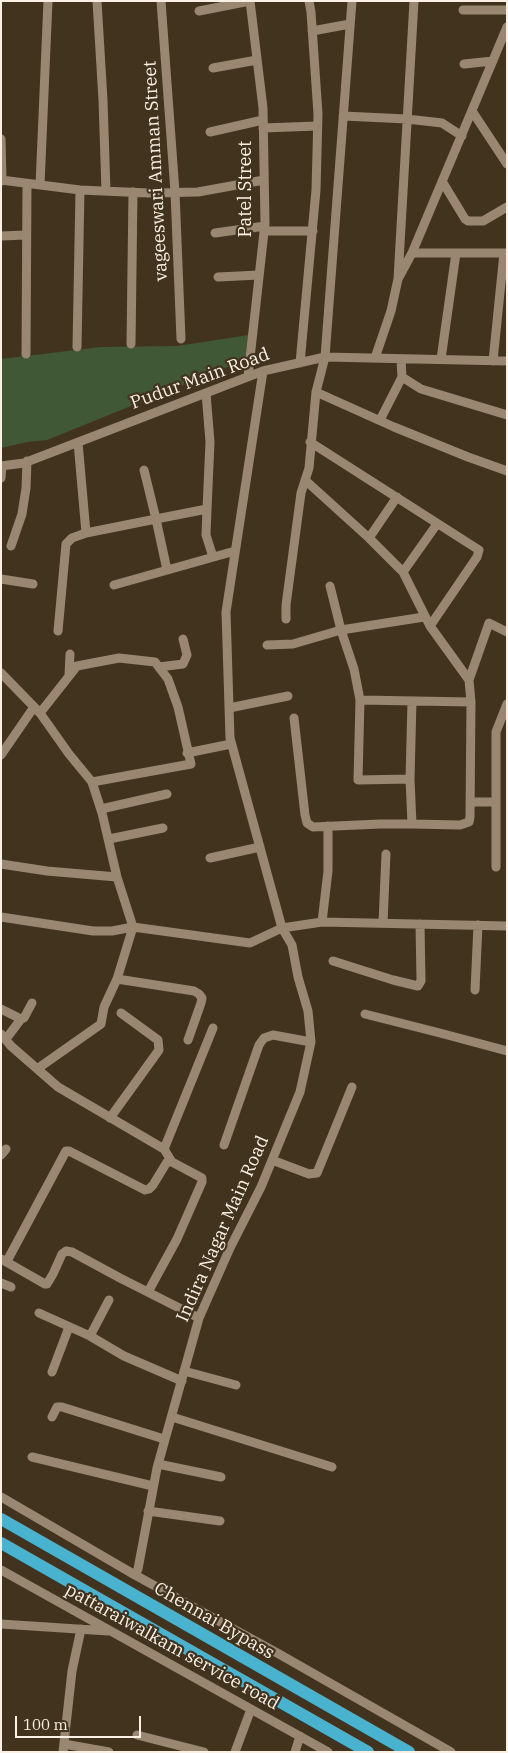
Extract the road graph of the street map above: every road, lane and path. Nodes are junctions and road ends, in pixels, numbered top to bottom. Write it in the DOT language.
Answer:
graph roads {
  1 [pos="48,1"];
  2 [pos="97,1"];
  3 [pos="161,1"];
  4 [pos="250,1"];
  5 [pos="309,1"];
  6 [pos="352,1"];
  7 [pos="414,1"];
  8 [pos="463,10"];
  9 [pos="507,10"];
  10 [pos="199,11"];
  11 [pos="350,24"];
  12 [pos="506,29"];
  13 [pos="312,31"];
  14 [pos="257,60"];
  15 [pos="493,61"];
  16 [pos="464,64"];
  17 [pos="212,68"];
  18 [pos="472,111"];
  19 [pos="343,116"];
  20 [pos="407,119"];
  21 [pos="263,124"];
  22 [pos="317,126"];
  23 [pos="210,132"];
  24 [pos="462,136"];
  25 [pos="1,139"];
  26 [pos="507,164"];
  27 [pos="2,180"];
  28 [pos="264,180"];
  29 [pos="442,182"];
  30 [pos="27,184"];
  31 [pos="40,185"];
  32 [pos="80,190"];
  33 [pos="106,191"];
  34 [pos="133,192"];
  35 [pos="175,192"];
  36 [pos="507,207"];
  37 [pos="264,229"];
  38 [pos="313,231"];
  39 [pos="215,233"];
  40 [pos="26,235"];
  41 [pos="1,236"];
  42 [pos="412,253"];
  43 [pos="456,253"];
  44 [pos="505,253"];
  45 [pos="259,275"];
  46 [pos="218,277"];
  47 [pos="398,279"];
  48 [pos="181,339"];
  49 [pos="131,344"];
  50 [pos="77,347"];
  51 [pos="26,354"];
  52 [pos="325,357"];
  53 [pos="374,358"];
  54 [pos="401,359"];
  55 [pos="441,359"];
  56 [pos="493,360"];
  57 [pos="507,361"];
  58 [pos="300,363"];
  59 [pos="263,371"];
  60 [pos="248,376"];
  61 [pos="402,377"];
  62 [pos="316,392"];
  63 [pos="206,393"];
  64 [pos="507,415"];
  65 [pos="380,420"];
  66 [pos="78,442"];
  67 [pos="310,442"];
  68 [pos="27,461"];
  69 [pos="2,466"];
  70 [pos="144,470"];
  71 [pos="507,471"];
  72 [pos="1,478"];
  73 [pos="305,480"];
  74 [pos="397,497"];
  75 [pos="207,509"];
  76 [pos="156,518"];
  77 [pos="437,524"];
  78 [pos="86,533"];
  79 [pos="369,538"];
  80 [pos="11,546"];
  81 [pos="235,551"];
  82 [pos="213,557"];
  83 [pos="167,570"];
  84 [pos="403,572"];
  85 [pos="1,579"];
  86 [pos="33,584"];
  87 [pos="114,585"];
  88 [pos="330,586"];
  89 [pos="424,616"];
  90 [pos="286,618"];
  91 [pos="430,626"];
  92 [pos="341,630"];
  93 [pos="58,631"];
  94 [pos="507,632"];
  95 [pos="183,639"];
  96 [pos="267,645"];
  97 [pos="70,654"];
  98 [pos="158,667"];
  99 [pos="1,673"];
  100 [pos="69,675"];
  101 [pos="469,680"];
  102 [pos="288,696"];
  103 [pos="360,700"];
  104 [pos="412,701"];
  105 [pos="471,702"];
  106 [pos="507,704"];
  107 [pos="229,708"];
  108 [pos="37,710"];
  109 [pos="294,718"];
  110 [pos="231,744"];
  111 [pos="187,753"];
  112 [pos="1,755"];
  113 [pos="410,779"];
  114 [pos="92,782"];
  115 [pos="167,794"];
  116 [pos="470,802"];
  117 [pos="496,802"];
  118 [pos="101,809"];
  119 [pos="412,824"];
  120 [pos="328,826"];
  121 [pos="163,828"];
  122 [pos="109,840"];
  123 [pos="260,846"];
  124 [pos="386,854"];
  125 [pos="210,858"];
  126 [pos="1,864"];
  127 [pos="496,867"];
  128 [pos="117,877"];
  129 [pos="1,917"];
  130 [pos="322,922"];
  131 [pos="383,923"];
  132 [pos="420,924"];
  133 [pos="478,925"];
  134 [pos="507,926"];
  135 [pos="133,927"];
  136 [pos="282,928"];
  137 [pos="333,961"];
  138 [pos="117,979"];
  139 [pos="475,990"];
  140 [pos="32,1003"];
  141 [pos="1,1009"];
  142 [pos="121,1013"];
  143 [pos="365,1014"];
  144 [pos="21,1019"];
  145 [pos="213,1028"];
  146 [pos="4,1037"];
  147 [pos="188,1040"];
  148 [pos="311,1042"];
  149 [pos="507,1051"];
  150 [pos="37,1069"];
  151 [pos="352,1087"];
  152 [pos="110,1118"];
  153 [pos="224,1145"];
  154 [pos="164,1149"];
  155 [pos="272,1160"];
  156 [pos="172,1162"];
  157 [pos="4,1260"];
  158 [pos="1,1283"];
  159 [pos="11,1287"];
  160 [pos="148,1292"];
  161 [pos="109,1300"];
  162 [pos="39,1313"];
  163 [pos="199,1318"];
  164 [pos="69,1326"];
  165 [pos="90,1336"];
  166 [pos="184,1371"];
  167 [pos="52,1372"];
  168 [pos="182,1381"];
  169 [pos="236,1385"];
  170 [pos="52,1418"];
  171 [pos="172,1418"];
  172 [pos="164,1439"];
  173 [pos="32,1457"];
  174 [pos="158,1464"];
  175 [pos="332,1467"];
  176 [pos="221,1477"];
  177 [pos="153,1486"];
  178 [pos="1,1497"];
  179 [pos="148,1510"];
  180 [pos="1,1520"];
  181 [pos="220,1521"];
  182 [pos="1,1543"];
  183 [pos="1,1570"];
  184 [pos="135,1574"];
  185 [pos="1,1624"];
  186 [pos="81,1629"];
  187 [pos="111,1631"];
  188 [pos="251,1709"];
  189 [pos="138,1735"];
  190 [pos="300,1736"];
  191 [pos="64,1748"];
  192 [pos="109,1752"];
  193 [pos="204,1752"];
  194 [pos="235,1752"];
  195 [pos="294,1752"];
  196 [pos="328,1752"];
  197 [pos="368,1752"];
  198 [pos="410,1752"];
  199 [pos="450,1752"];
  1 -- 31 [label="street"];
  2 -- 33 [label="street"];
  3 -- 35 [label="street, vageeswari Amman Street"];
  4 -- 10 [label="street"];
  4 -- 14 [label="street, Patel Street"];
  5 -- 13 [label="street"];
  6 -- 11 [label="street"];
  7 -- 20 [label="street"];
  8 -- 9 [label="street"];
  11 -- 13 [label="street"];
  11 -- 19 [label="street"];
  12 -- 15 [label="street"];
  13 -- 22 [label="street"];
  14 -- 17 [label="street"];
  14 -- 21 [label="street, Patel Street"];
  15 -- 16 [label="street"];
  15 -- 18 [label="street"];
  18 -- 24 [label="street"];
  18 -- 26 [label="street"];
  19 -- 20 [label="street"];
  19 -- 52 [label="street"];
  20 -- 24 [label="street"];
  20 -- 47 [label="street"];
  21 -- 22 [label="street"];
  21 -- 23 [label="street"];
  21 -- 28 [label="street, Patel Street"];
  22 -- 38 [label="street"];
  24 -- 29 [label="street"];
  25 -- 27 [label="street"];
  27 -- 30 [label="street"];
  28 -- 35 [label="street"];
  28 -- 37 [label="street, Patel Street"];
  29 -- 36 [label="street"];
  29 -- 42 [label="street"];
  30 -- 31 [label="street"];
  30 -- 40 [label="street"];
  31 -- 32 [label="street"];
  32 -- 33 [label="street"];
  32 -- 50 [label="street"];
  33 -- 34 [label="street"];
  34 -- 35 [label="street"];
  34 -- 49 [label="street"];
  35 -- 48 [label="street, vageeswari Amman Street"];
  37 -- 38 [label="street"];
  37 -- 39 [label="street"];
  37 -- 45 [label="street, Patel Street"];
  38 -- 58 [label="street"];
  40 -- 41 [label="street"];
  40 -- 51 [label="street"];
  42 -- 43 [label="street"];
  42 -- 47 [label="street"];
  43 -- 44 [label="street"];
  43 -- 55 [label="street"];
  44 -- 56 [label="street"];
  45 -- 46 [label="street"];
  45 -- 60 [label="street, Patel Street"];
  47 -- 53 [label="street"];
  52 -- 53 [label="street, Pudur Main Road"];
  52 -- 58 [label="street, Pudur Main Road"];
  52 -- 62 [label="street"];
  53 -- 54 [label="street, Pudur Main Road"];
  54 -- 55 [label="street, Pudur Main Road"];
  54 -- 61 [label="street"];
  55 -- 56 [label="street, Pudur Main Road"];
  56 -- 57 [label="street, Pudur Main Road"];
  58 -- 59 [label="street, Pudur Main Road"];
  59 -- 60 [label="street, Pudur Main Road"];
  59 -- 81 [label="street, Indira Nagar Main Road"];
  60 -- 63 [label="street, Pudur Main Road"];
  61 -- 64 [label="street"];
  61 -- 65 [label="street"];
  62 -- 65 [label="street"];
  62 -- 67 [label="street"];
  63 -- 66 [label="street, Pudur Main Road"];
  63 -- 75 [label="street"];
  65 -- 71 [label="street"];
  66 -- 68 [label="street, Pudur Main Road"];
  66 -- 78 [label="street"];
  67 -- 73 [label="street"];
  67 -- 74 [label="street"];
  68 -- 69 [label="street, Pudur Main Road"];
  68 -- 80 [label="street"];
  69 -- 72 [label="street"];
  70 -- 76 [label="street"];
  73 -- 79 [label="street"];
  73 -- 90 [label="street"];
  74 -- 77 [label="street"];
  74 -- 79 [label="street"];
  75 -- 76 [label="street"];
  75 -- 82 [label="street"];
  76 -- 78 [label="street"];
  76 -- 83 [label="street"];
  77 -- 84 [label="street"];
  77 -- 91 [label="street"];
  78 -- 93 [label="street"];
  79 -- 84 [label="street"];
  81 -- 82 [label="street"];
  81 -- 107 [label="street, Indira Nagar Main Road"];
  82 -- 83 [label="street"];
  83 -- 87 [label="street"];
  84 -- 89 [label="street"];
  85 -- 86 [label="street"];
  88 -- 92 [label="street"];
  89 -- 91 [label="street"];
  89 -- 92 [label="street"];
  91 -- 101 [label="street"];
  92 -- 96 [label="street"];
  92 -- 103 [label="street"];
  94 -- 101 [label="street"];
  95 -- 98 [label="street"];
  97 -- 100 [label="street"];
  98 -- 100 [label="street"];
  98 -- 111 [label="street"];
  99 -- 108 [label="street"];
  100 -- 108 [label="street"];
  101 -- 105 [label="street"];
  102 -- 107 [label="street"];
  103 -- 104 [label="street"];
  103 -- 113 [label="street"];
  104 -- 105 [label="street"];
  104 -- 113 [label="street"];
  105 -- 116 [label="street"];
  106 -- 117 [label="street"];
  107 -- 110 [label="street, Indira Nagar Main Road"];
  108 -- 112 [label="street"];
  108 -- 114 [label="street"];
  109 -- 120 [label="street"];
  110 -- 111 [label="street"];
  110 -- 123 [label="street, Indira Nagar Main Road"];
  111 -- 114 [label="street"];
  113 -- 119 [label="street"];
  114 -- 118 [label="street"];
  115 -- 118 [label="street"];
  116 -- 117 [label="street"];
  116 -- 119 [label="street"];
  117 -- 127 [label="street"];
  118 -- 122 [label="street"];
  119 -- 120 [label="street"];
  120 -- 130 [label="street"];
  121 -- 122 [label="street"];
  122 -- 128 [label="street"];
  123 -- 125 [label="street"];
  123 -- 136 [label="street, Indira Nagar Main Road"];
  124 -- 131 [label="street"];
  126 -- 128 [label="street"];
  128 -- 135 [label="street"];
  129 -- 135 [label="street"];
  130 -- 131 [label="street"];
  130 -- 136 [label="street"];
  131 -- 132 [label="street"];
  132 -- 133 [label="street"];
  132 -- 137 [label="street"];
  133 -- 134 [label="street"];
  133 -- 139 [label="street"];
  135 -- 136 [label="street"];
  135 -- 138 [label="street"];
  136 -- 148 [label="street, Indira Nagar Main Road"];
  138 -- 147 [label="street"];
  138 -- 150 [label="street"];
  140 -- 144 [label="street"];
  141 -- 144 [label="street"];
  142 -- 152 [label="street"];
  143 -- 149 [label="street"];
  144 -- 146 [label="street"];
  145 -- 154 [label="street"];
  146 -- 150 [label="street"];
  148 -- 153 [label="street"];
  148 -- 155 [label="street, Indira Nagar Main Road"];
  150 -- 152 [label="street"];
  151 -- 155 [label="street"];
  152 -- 154 [label="street"];
  154 -- 156 [label="street"];
  155 -- 163 [label="street, Indira Nagar Main Road"];
  156 -- 157 [label="street"];
  156 -- 160 [label="street"];
  157 -- 160 [label="street"];
  158 -- 159 [label="street"];
  160 -- 163 [label="street"];
  161 -- 165 [label="street"];
  162 -- 164 [label="street"];
  163 -- 166 [label="street, Indira Nagar Main Road"];
  164 -- 165 [label="street"];
  164 -- 167 [label="street"];
  165 -- 168 [label="street"];
  166 -- 168 [label="street, Indira Nagar Main Road"];
  166 -- 169 [label="street"];
  168 -- 171 [label="street, Indira Nagar Main Road"];
  170 -- 172 [label="street"];
  171 -- 172 [label="street, Indira Nagar Main Road"];
  171 -- 175 [label="street"];
  172 -- 174 [label="street, Indira Nagar Main Road"];
  173 -- 177 [label="street"];
  174 -- 176 [label="street"];
  174 -- 177 [label="street, Indira Nagar Main Road"];
  177 -- 179 [label="street, Indira Nagar Main Road"];
  178 -- 184 [label="street"];
  179 -- 181 [label="street"];
  179 -- 184 [label="street, Indira Nagar Main Road"];
  180 -- 198 [label="highway, Chennai Bypass"];
  182 -- 197 [label="highway, Chennai Bypass"];
  183 -- 187 [label="street, pattaraiwalkam service road"];
  184 -- 199 [label="street"];
  185 -- 186 [label="street"];
  186 -- 187 [label="street"];
  186 -- 191 [label="street"];
  187 -- 188 [label="street, pattaraiwalkam service road"];
  188 -- 190 [label="street, pattaraiwalkam service road"];
  188 -- 194 [label="street"];
  189 -- 193 [label="street"];
  190 -- 195 [label="street"];
  190 -- 196 [label="street, pattaraiwalkam service road"];
  191 -- 192 [label="street"];
}
